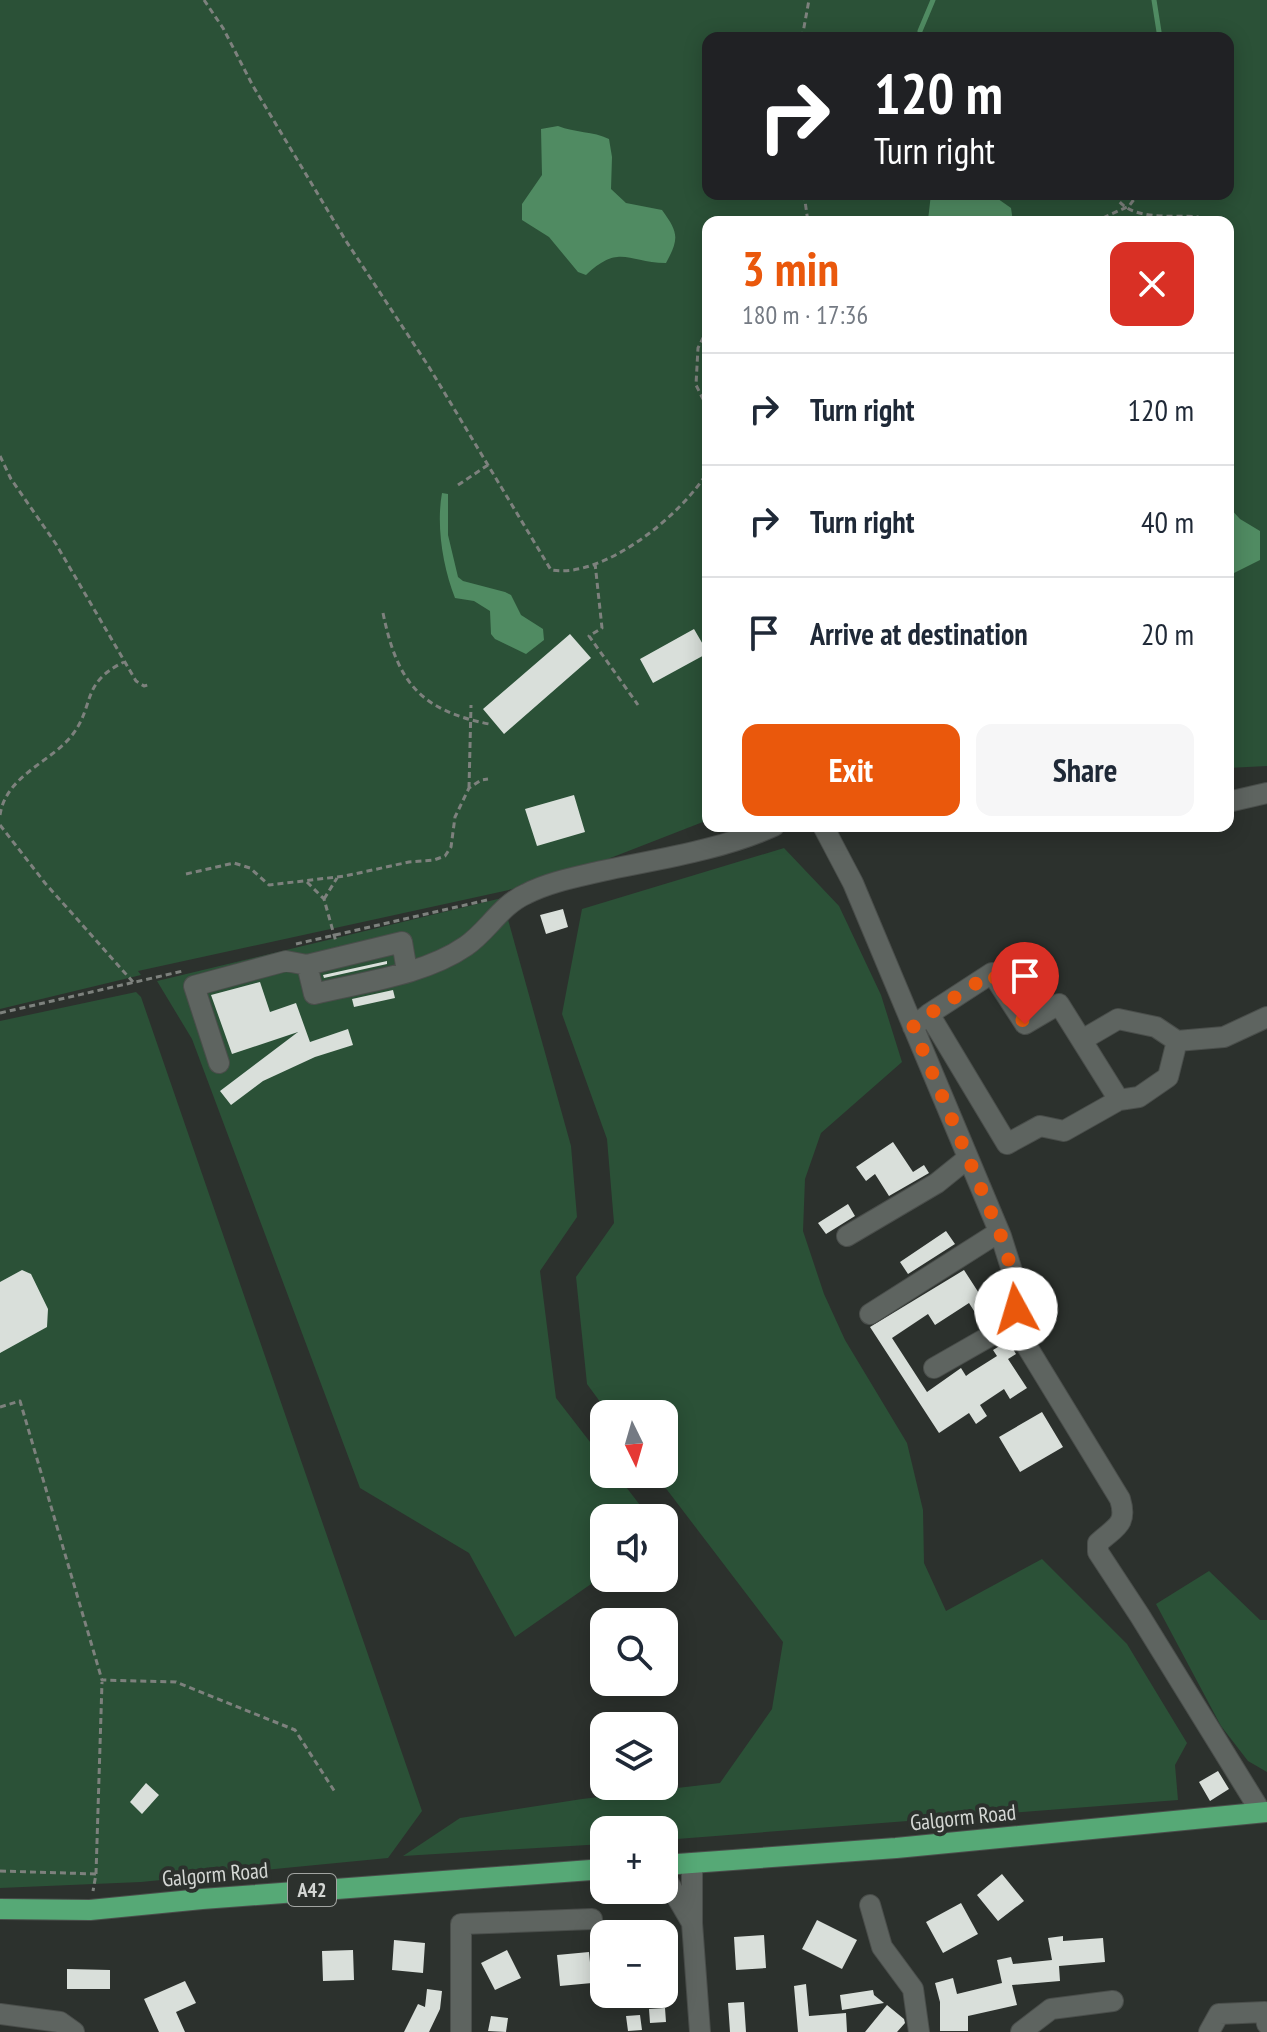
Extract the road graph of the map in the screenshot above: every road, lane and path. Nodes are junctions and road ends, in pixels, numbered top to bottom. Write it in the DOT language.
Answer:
graph roads {
  1 [pos="204,0"];
  2 [pos="809,0"];
  3 [pos="803,32"];
  4 [pos="1117,200"];
  5 [pos="1133,200"];
  6 [pos="1126,208"];
  7 [pos="1108,216"];
  8 [pos="1179,216"];
  9 [pos="702,340"];
  10 [pos="698,389"];
  11 [pos="702,389"];
  12 [pos="702,397"];
  13 [pos="0,456"];
  14 [pos="488,465"];
  15 [pos="702,481"];
  16 [pos="458,485"];
  17 [pos="595,563"];
  18 [pos="383,613"];
  19 [pos="124,662"];
  20 [pos="151,684"];
  21 [pos="471,705"];
  22 [pos="638,705"];
  23 [pos="469,720"];
  24 [pos="489,724"];
  25 [pos="488,779"];
  26 [pos="469,788"];
  27 [pos="1267,793"];
  28 [pos="1234,801"];
  29 [pos="0,815"];
  30 [pos="0,825"];
  31 [pos="755,832"];
  32 [pos="826,832"];
  33 [pos="186,874"];
  34 [pos="337,877"];
  35 [pos="306,881"];
  36 [pos="324,899"];
  37 [pos="339,957"];
  38 [pos="307,965"];
  39 [pos="407,971"];
  40 [pos="133,982"];
  41 [pos="1267,1017"];
  42 [pos="921,1021"];
  43 [pos="1082,1040"];
  44 [pos="1177,1041"];
  45 [pos="219,1063"];
  46 [pos="1119,1100"];
  47 [pos="968,1158"];
  48 [pos="999,1232"];
  49 [pos="847,1236"];
  50 [pos="870,1314"];
  51 [pos="1018,1320"];
  52 [pos="934,1368"];
  53 [pos="0,1407"];
  54 [pos="102,1680"];
  55 [pos="335,1792"];
  56 [pos="1264,1812"];
  57 [pos="678,1869"];
  58 [pos="590,1870"];
  59 [pos="0,1871"];
  60 [pos="692,1873"];
  61 [pos="96,1874"];
  62 [pos="678,1899"];
  63 [pos="870,1905"];
  64 [pos="10,1910"];
  65 [pos="90,1910"];
  66 [pos="592,1919"];
  67 [pos="0,1922"];
  68 [pos="692,1923"];
  69 [pos="1113,2001"];
  70 [pos="0,2014"];
  71 [pos="1267,2024"];
  72 [pos="74,2032"];
  73 [pos="461,2032"];
  74 [pos="700,2032"];
  75 [pos="919,2032"];
  76 [pos="1021,2032"];
  77 [pos="1209,2032"];
  1 -- 14 [label="path"];
  2 -- 3 [label="path"];
  4 -- 6 [label="path"];
  5 -- 6 [label="path"];
  6 -- 7 [label="path"];
  6 -- 8 [label="path"];
  9 -- 10 [label="path"];
  10 -- 11 [label="path"];
  10 -- 12 [label="path"];
  13 -- 19 [label="path"];
  14 -- 16 [label="path"];
  14 -- 17 [label="path"];
  15 -- 17 [label="path"];
  17 -- 22 [label="path"];
  18 -- 23 [label="path"];
  19 -- 20 [label="path"];
  19 -- 29 [label="path"];
  21 -- 23 [label="path"];
  23 -- 24 [label="path"];
  23 -- 26 [label="path"];
  25 -- 26 [label="path"];
  26 -- 34 [label="path"];
  27 -- 28 [label="street"];
  30 -- 40 [label="path"];
  31 -- 39 [label="street"];
  32 -- 42 [label="street"];
  33 -- 35 [label="path"];
  34 -- 35 [label="path"];
  34 -- 36 [label="path"];
  35 -- 36 [label="path"];
  36 -- 37 [label="path"];
  37 -- 38 [label="street"];
  37 -- 39 [label="street"];
  38 -- 39 [label="street"];
  38 -- 45 [label="street"];
  41 -- 44 [label="street"];
  42 -- 43 [label="street"];
  42 -- 46 [label="street"];
  42 -- 47 [label="street"];
  43 -- 44 [label="street"];
  43 -- 46 [label="street"];
  44 -- 46 [label="street"];
  47 -- 48 [label="street"];
  47 -- 49 [label="street"];
  48 -- 50 [label="street"];
  48 -- 51 [label="street"];
  51 -- 52 [label="street"];
  51 -- 56 [label="street"];
  53 -- 54 [label="path"];
  54 -- 55 [label="path"];
  54 -- 61 [label="path"];
  56 -- 60 [label="main road, Galgorm Road"];
  57 -- 60 [label="main road, Galgorm Road"];
  58 -- 65 [label="main road, Galgorm Road / A42"];
  59 -- 61 [label="path"];
  60 -- 68 [label="street"];
  61 -- 65 [label="path"];
  62 -- 68 [label="street"];
  63 -- 75 [label="street"];
  64 -- 65 [label="main road, Galgorm Road / A42"];
  64 -- 67 [label="main road, Galgorm Road / A42"];
  66 -- 73 [label="street"];
  68 -- 74 [label="street"];
  69 -- 76 [label="street"];
  70 -- 72 [label="street"];
  71 -- 77 [label="street"];
}
